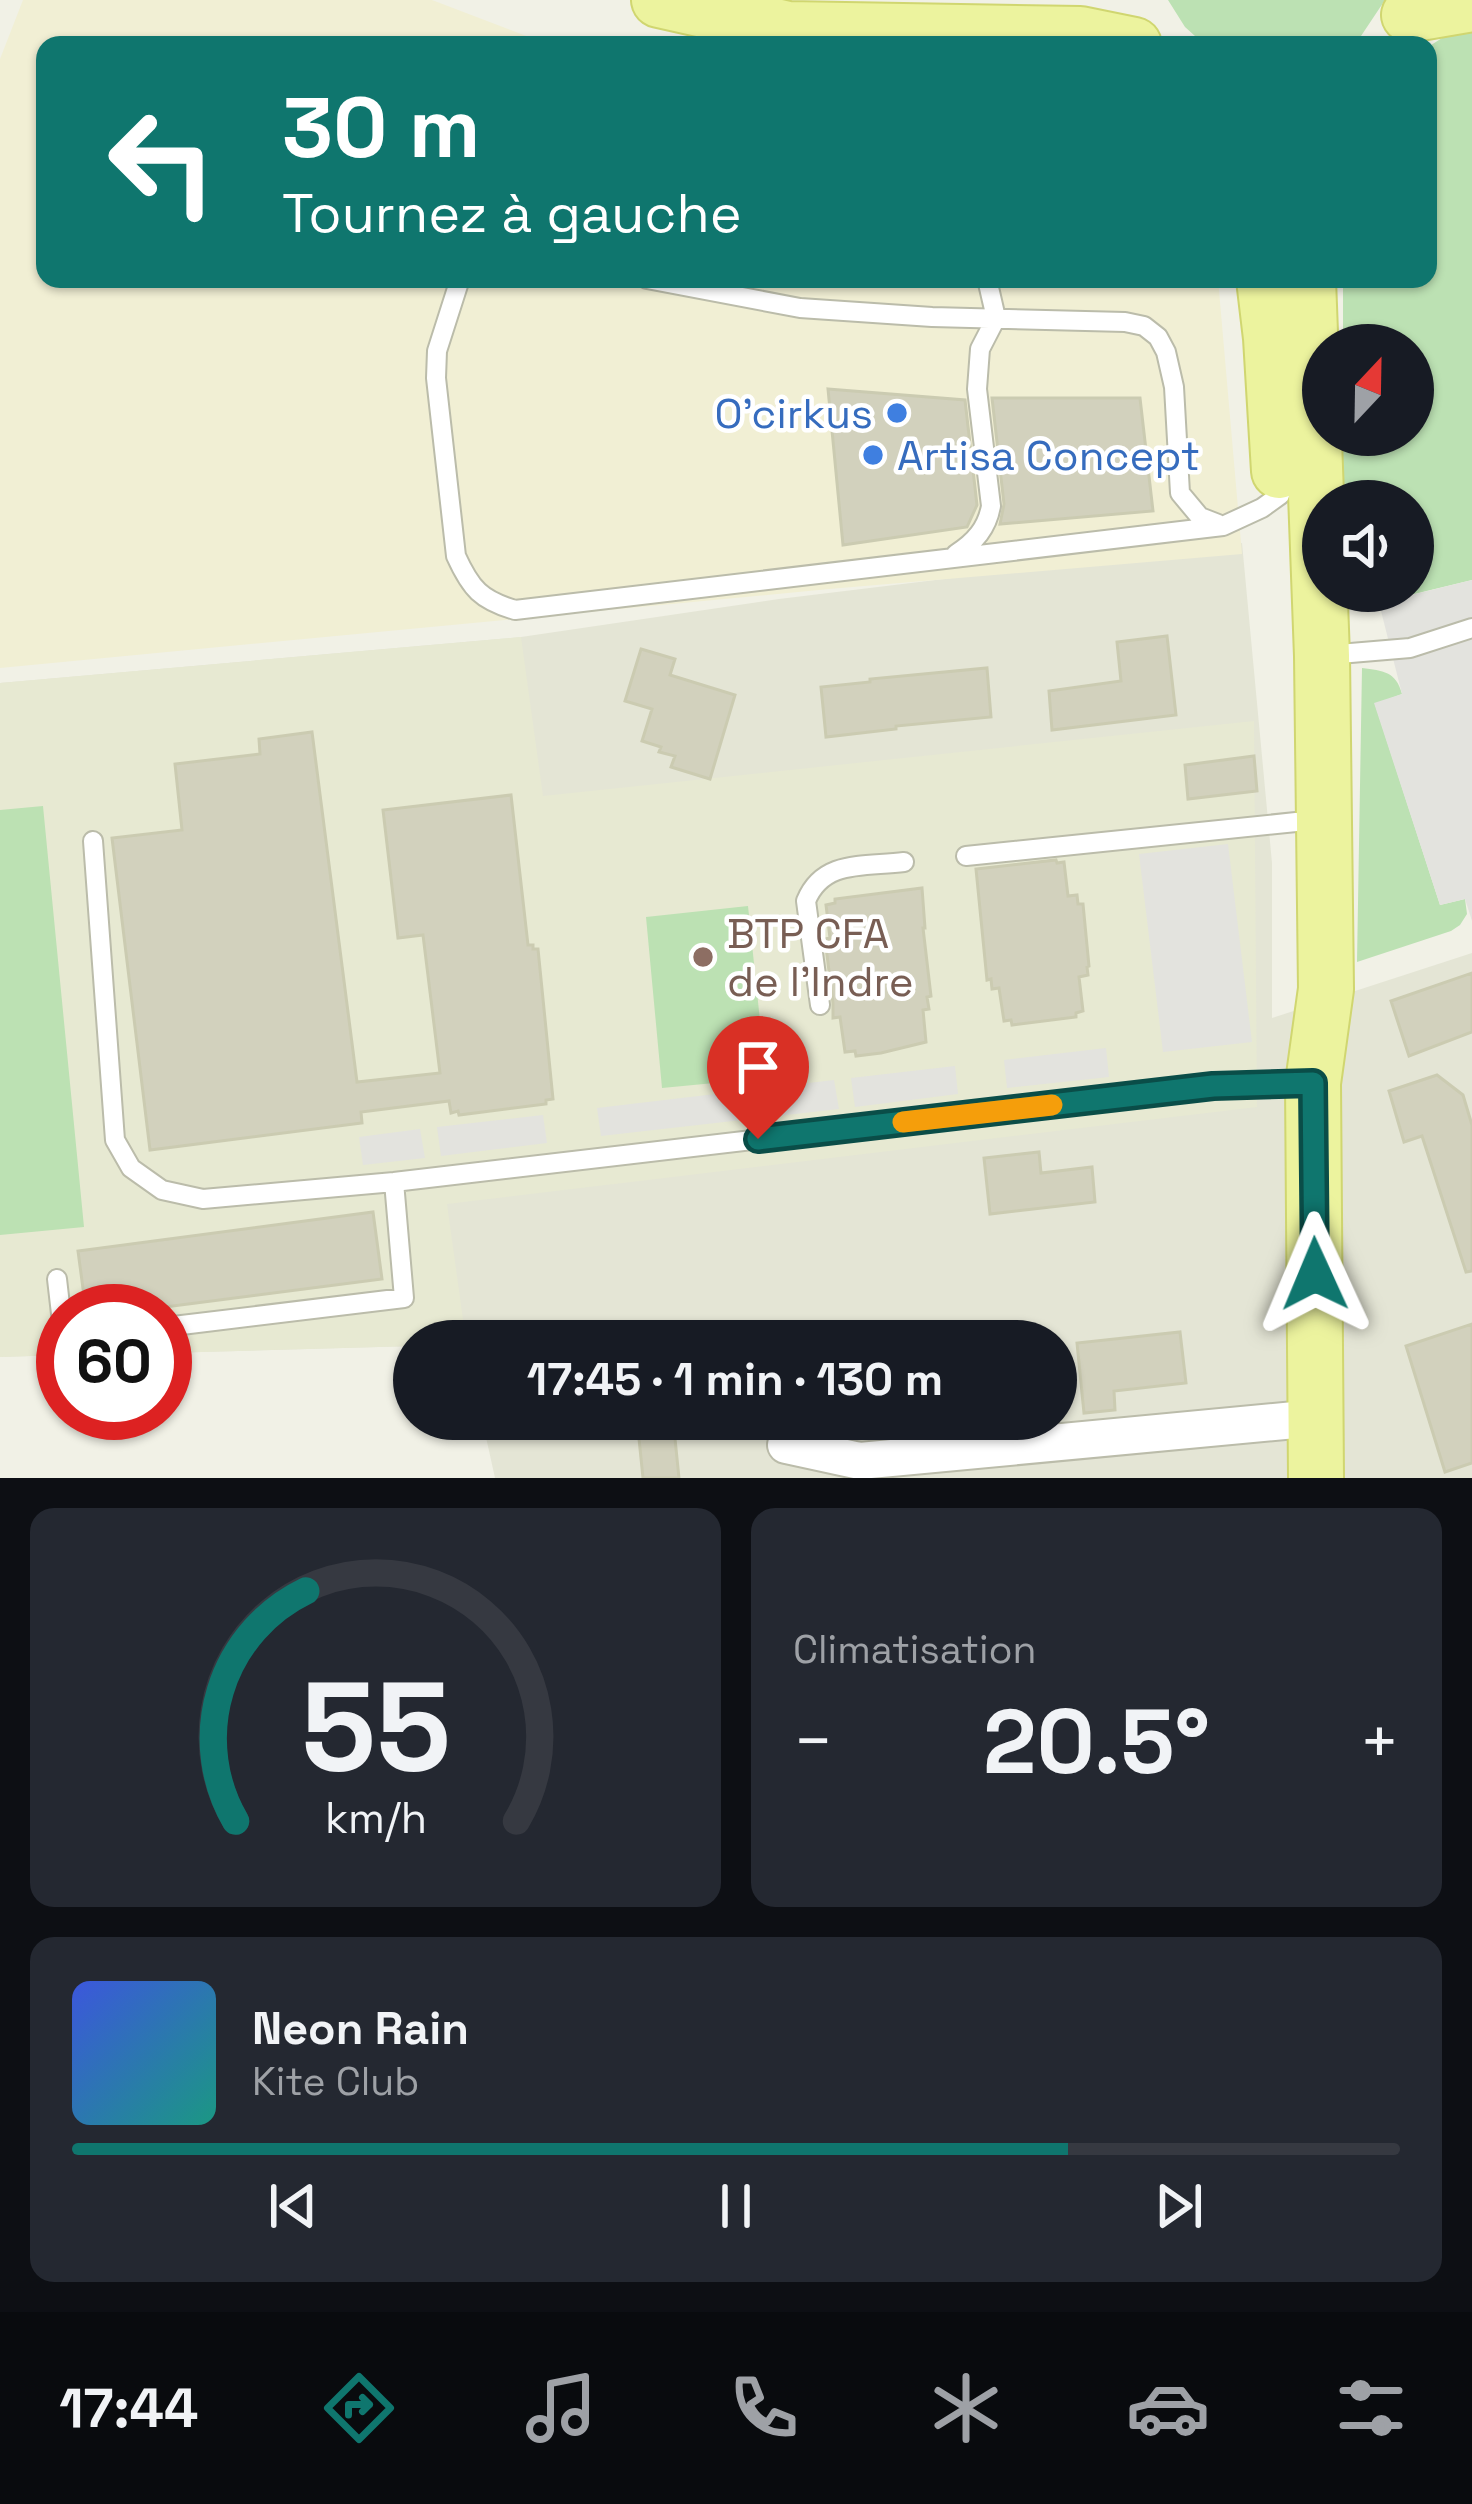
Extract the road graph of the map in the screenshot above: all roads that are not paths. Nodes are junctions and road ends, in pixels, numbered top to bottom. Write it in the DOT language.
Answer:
graph roads {
  1 [pos="659,0"];
  2 [pos="1134,0"];
  3 [pos="1472,4"];
  4 [pos="1403,20"];
  5 [pos="1090,36"];
  6 [pos="1153,36"];
  7 [pos="457,288"];
  8 [pos="694,288"];
  9 [pos="989,288"];
  10 [pos="1265,288"];
  11 [pos="1309,288"];
  12 [pos="996,318"];
  13 [pos="1280,495"];
  14 [pos="1223,526"];
  15 [pos="950,558"];
  16 [pos="1472,628"];
  17 [pos="1322,656"];
  18 [pos="1296,822"];
  19 [pos="93,841"];
  20 [pos="966,856"];
  21 [pos="904,862"];
  22 [pos="820,1004"];
  23 [pos="1313,1083"];
  24 [pos="394,1182"];
  25 [pos="57,1279"];
  26 [pos="58,1284"];
  27 [pos="192,1324"];
  28 [pos="1316,1418"];
  29 [pos="786,1444"];
  30 [pos="1316,1478"];
  1 -- 5 [label="main road"];
  2 -- 6 [label="main road"];
  3 -- 4 [label="main road"];
  7 -- 15 [label="lane"];
  8 -- 12 [label="lane"];
  9 -- 12 [label="lane"];
  10 -- 13 [label="main road"];
  11 -- 17 [label="main road"];
  12 -- 14 [label="lane"];
  12 -- 15 [label="lane"];
  13 -- 14 [label="lane"];
  13 -- 18 [label="main road"];
  14 -- 15 [label="lane"];
  16 -- 17 [label="lane"];
  17 -- 23 [label="main road"];
  18 -- 20 [label="lane"];
  18 -- 23 [label="main road"];
  19 -- 24 [label="lane"];
  21 -- 22 [label="lane"];
  23 -- 24 [label="lane"];
  23 -- 28 [label="main road"];
  24 -- 27 [label="lane"];
  25 -- 26 [label="lane"];
  28 -- 29 [label="street"];
  28 -- 30 [label="main road"];
}
